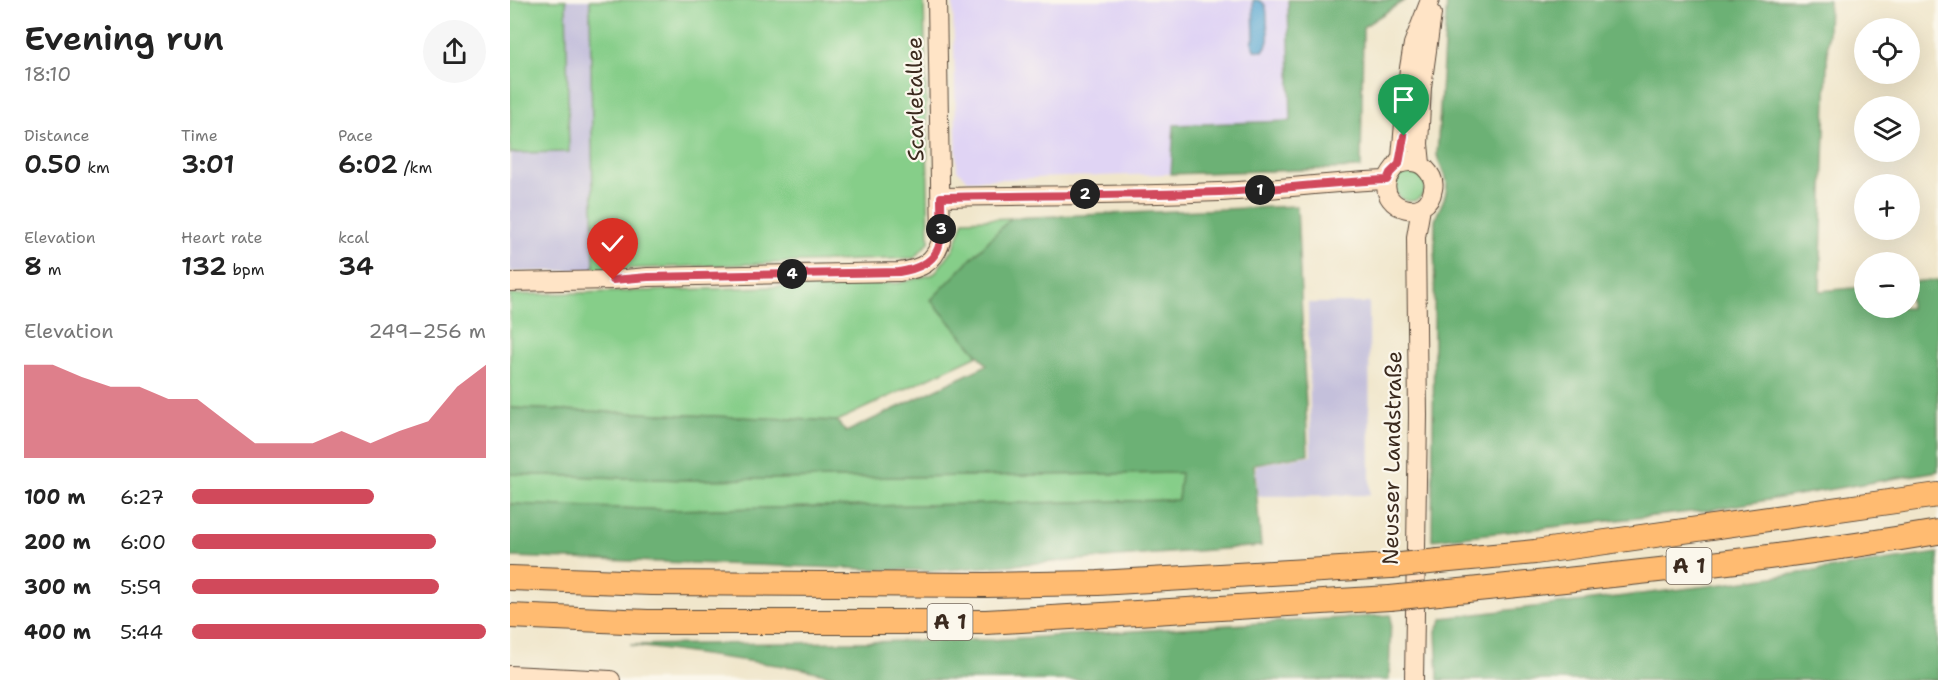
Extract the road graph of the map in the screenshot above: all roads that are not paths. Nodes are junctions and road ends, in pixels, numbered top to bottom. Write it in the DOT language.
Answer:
graph roads {
  1 [pos="937,0"];
  2 [pos="1431,0"];
  3 [pos="1399,164"];
  4 [pos="1421,164"];
  5 [pos="1387,186"];
  6 [pos="941,197"];
  7 [pos="1412,208"];
  8 [pos="510,282"];
  9 [pos="1938,495"];
  10 [pos="1938,532"];
  11 [pos="510,578"];
  12 [pos="510,616"];
  13 [pos="510,675"];
  14 [pos="611,680"];
  15 [pos="1414,680"];
  1 -- 6 [label="street, Scarletallee"];
  2 -- 3 [label="street, Neusser Landstraße"];
  2 -- 4 [label="street, Neusser Landstraße"];
  3 -- 4 [label="street"];
  3 -- 5 [label="street"];
  4 -- 7 [label="street, Neusser Landstraße"];
  5 -- 6 [label="street"];
  5 -- 7 [label="street"];
  6 -- 8 [label="street, Scarletallee"];
  7 -- 15 [label="street, Neusser Landstraße"];
  9 -- 11 [label="highway, A 1, bridge"];
  10 -- 12 [label="highway, A 1, bridge"];
  13 -- 14 [label="street"];
}
